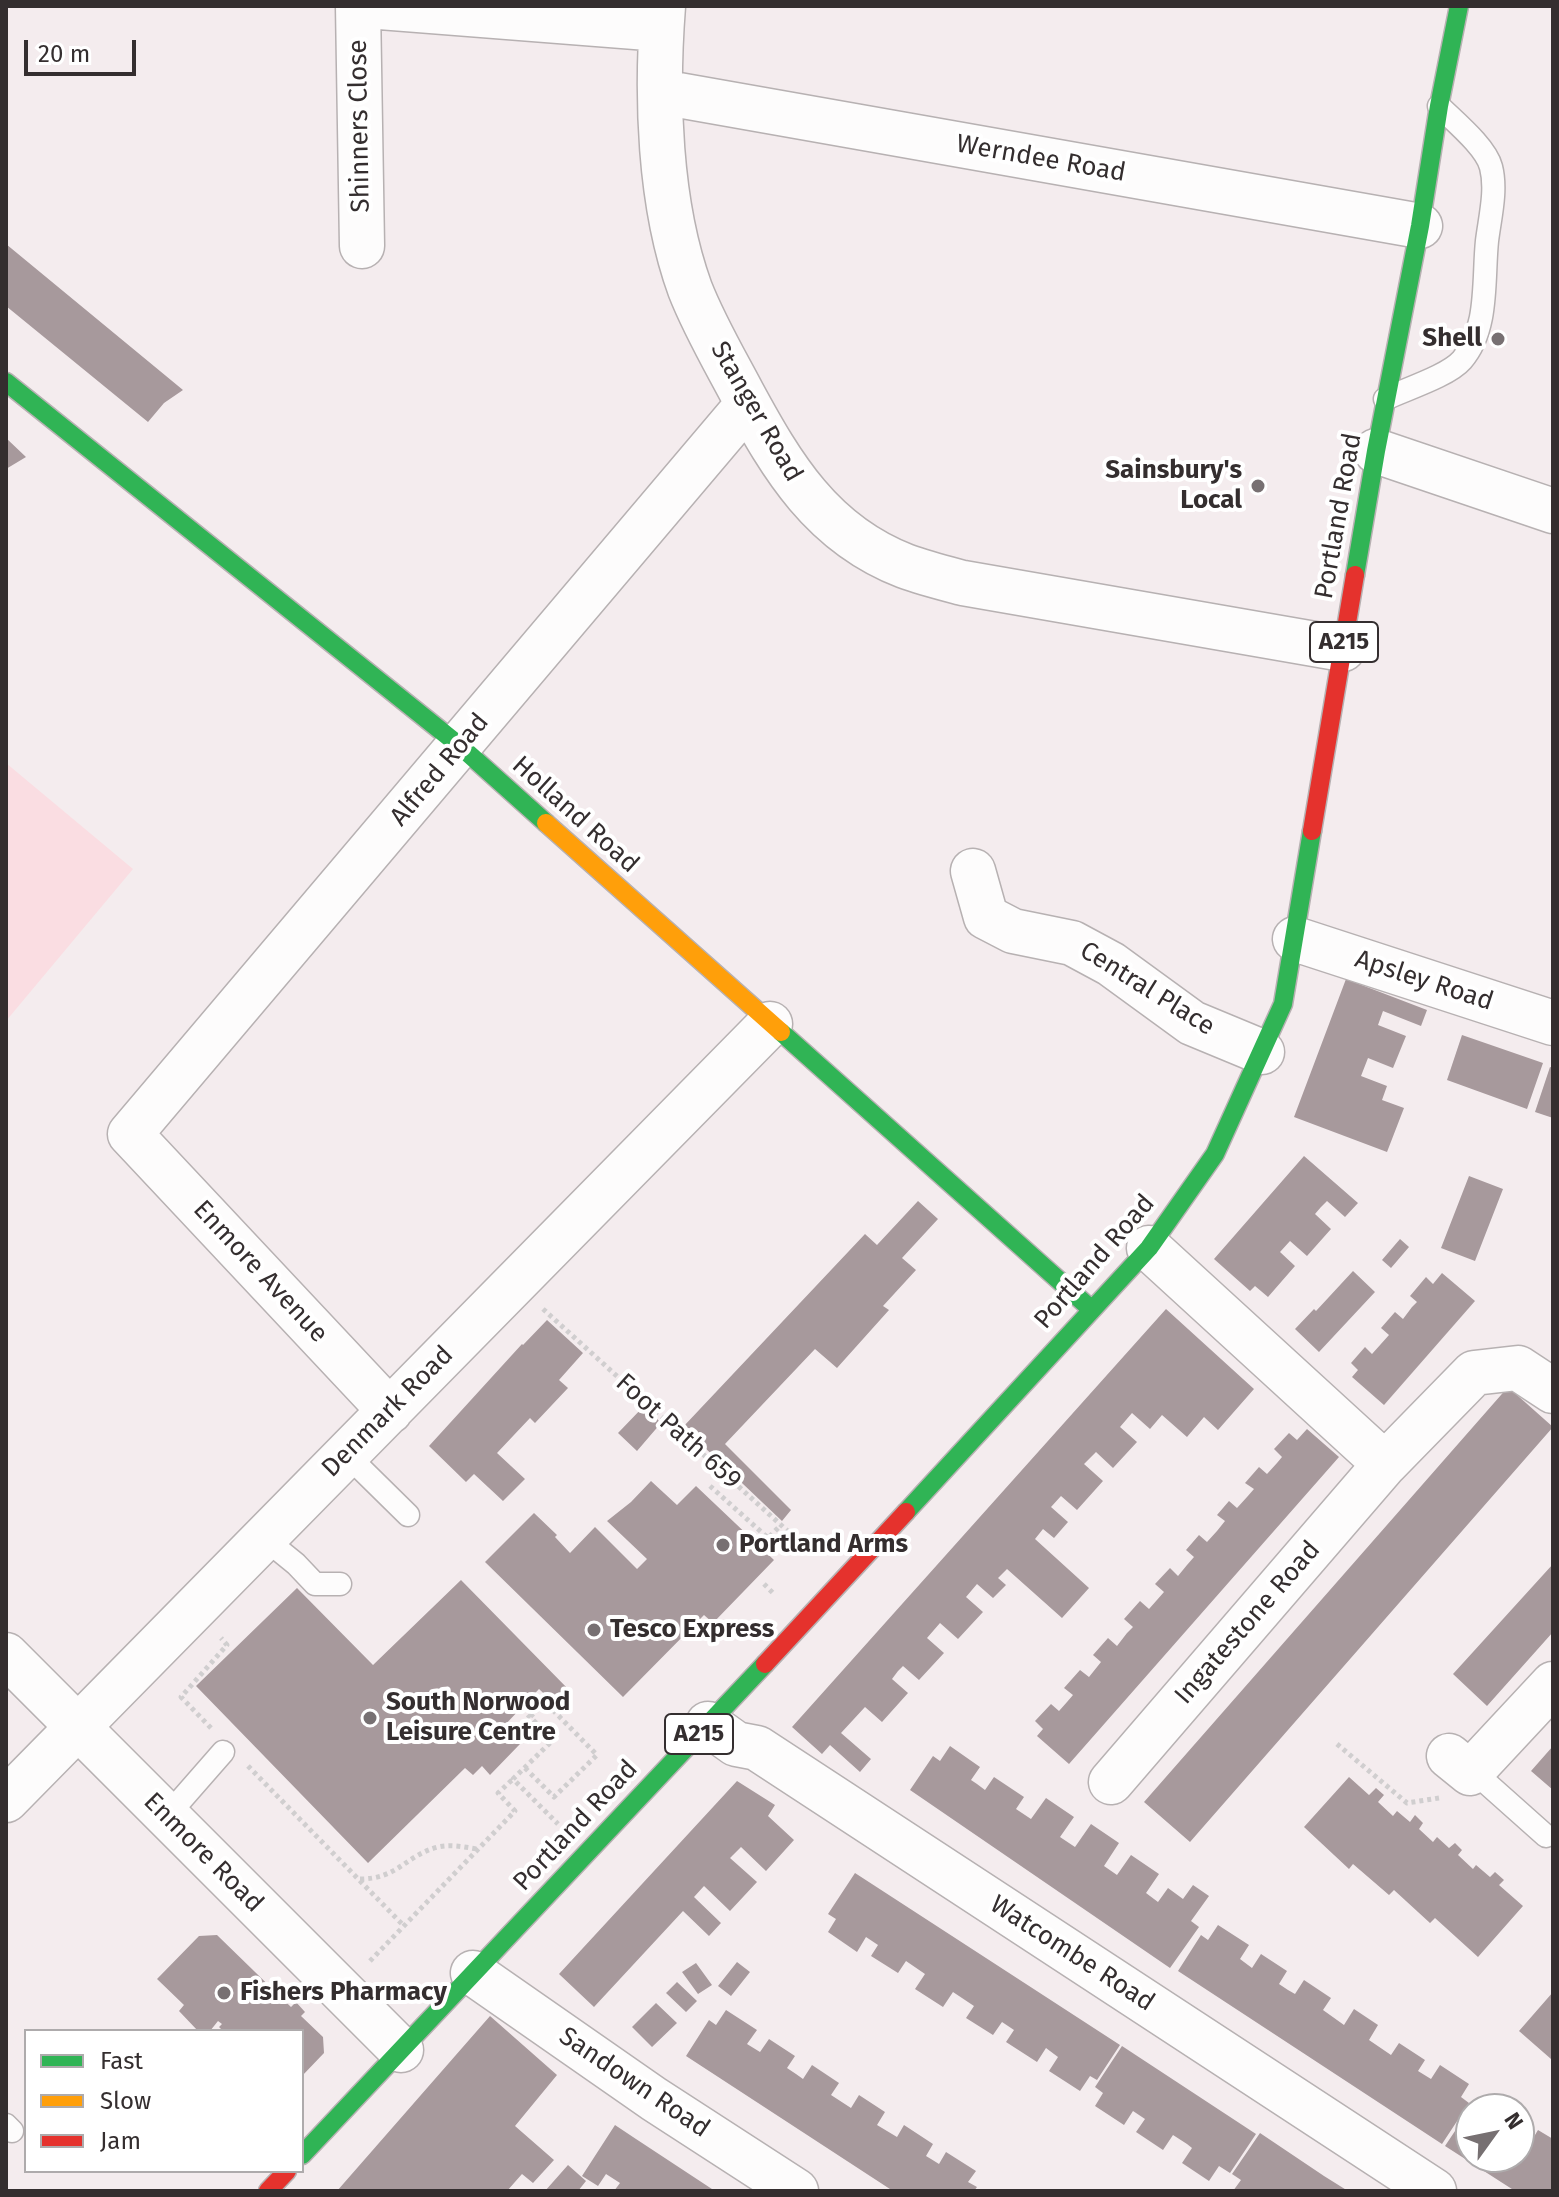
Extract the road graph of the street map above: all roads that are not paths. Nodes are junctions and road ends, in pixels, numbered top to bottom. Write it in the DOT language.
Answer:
graph roads {
  1 [pos="358,6"];
  2 [pos="367,6"];
  3 [pos="1459,6"];
  4 [pos="662,17"];
  5 [pos="661,92"];
  6 [pos="1439,106"];
  7 [pos="1420,226"];
  8 [pos="362,246"];
  9 [pos="6,382"];
  10 [pos="1385,399"];
  11 [pos="748,404"];
  12 [pos="1376,451"];
  13 [pos="1553,511"];
  14 [pos="1343,649"];
  15 [pos="460,746"];
  16 [pos="973,871"];
  17 [pos="1295,939"];
  18 [pos="1553,1023"];
  19 [pos="770,1024"];
  20 [pos="1262,1052"];
  21 [pos="130,1134"];
  22 [pos="1149,1248"];
  23 [pos="1091,1309"];
  24 [pos="1553,1391"];
  25 [pos="390,1411"];
  26 [pos="345,1453"];
  27 [pos="1385,1464"];
  28 [pos="408,1515"];
  29 [pos="264,1538"];
  30 [pos="340,1584"];
  31 [pos="6,1655"];
  32 [pos="1553,1684"];
  33 [pos="708,1724"];
  34 [pos="78,1728"];
  35 [pos="228,1750"];
  36 [pos="1464,1767"];
  37 [pos="1111,1782"];
  38 [pos="6,1800"];
  39 [pos="167,1816"];
  40 [pos="1546,1836"];
  41 [pos="473,1973"];
  42 [pos="401,2050"];
  43 [pos="304,2153"];
  44 [pos="285,2173"];
  45 [pos="268,2191"];
  46 [pos="796,2191"];
  47 [pos="1434,2191"];
  1 -- 8 [label="street, Shinners Close"];
  2 -- 4 [label="street, Shinners Close"];
  3 -- 6 [label="main road, Portland Road / A215"];
  4 -- 5 [label="street, Stanger Road"];
  5 -- 7 [label="street, Werndee Road"];
  5 -- 11 [label="street, Stanger Road"];
  6 -- 7 [label="main road, Portland Road / A215"];
  6 -- 10 [label="lane"];
  7 -- 10 [label="main road, Portland Road / A215"];
  9 -- 15 [label="main road, Holland Road"];
  10 -- 12 [label="main road, Portland Road / A215"];
  11 -- 14 [label="street, Stanger Road"];
  11 -- 15 [label="street, Alfred Road"];
  12 -- 13 [label="street"];
  12 -- 14 [label="main road, Portland Road / A215"];
  14 -- 17 [label="main road, Portland Road / A215"];
  15 -- 19 [label="main road, Holland Road"];
  15 -- 21 [label="street, Alfred Road"];
  16 -- 20 [label="street, Central Place"];
  17 -- 18 [label="street, Apsley Road"];
  17 -- 20 [label="main road, Portland Road / A215"];
  19 -- 23 [label="main road, Holland Road"];
  19 -- 25 [label="street, Denmark Road"];
  20 -- 22 [label="main road, Portland Road / A215"];
  21 -- 25 [label="street, Enmore Avenue"];
  22 -- 23 [label="main road, Portland Road / A215"];
  22 -- 27 [label="street"];
  23 -- 33 [label="main road, Portland Road / A215"];
  24 -- 27 [label="street, Ingatestone Road"];
  25 -- 26 [label="street, Denmark Road"];
  26 -- 28 [label="lane"];
  26 -- 29 [label="street, Denmark Road"];
  27 -- 37 [label="street, Ingatestone Road"];
  29 -- 30 [label="lane"];
  29 -- 34 [label="street, Denmark Road"];
  31 -- 34 [label="street, Enmore Road"];
  32 -- 36 [label="street"];
  33 -- 41 [label="main road, Portland Road / A215"];
  33 -- 47 [label="street, Watcombe Road"];
  34 -- 38 [label="street, Denmark Road"];
  34 -- 39 [label="street, Enmore Road"];
  35 -- 39 [label="lane"];
  36 -- 40 [label="lane"];
  39 -- 42 [label="street, Enmore Road"];
  41 -- 42 [label="main road, Portland Road / A215"];
  41 -- 46 [label="street, Sandown Road"];
  42 -- 43 [label="main road, Portland Road / A215"];
  44 -- 45 [label="main road"];
}
